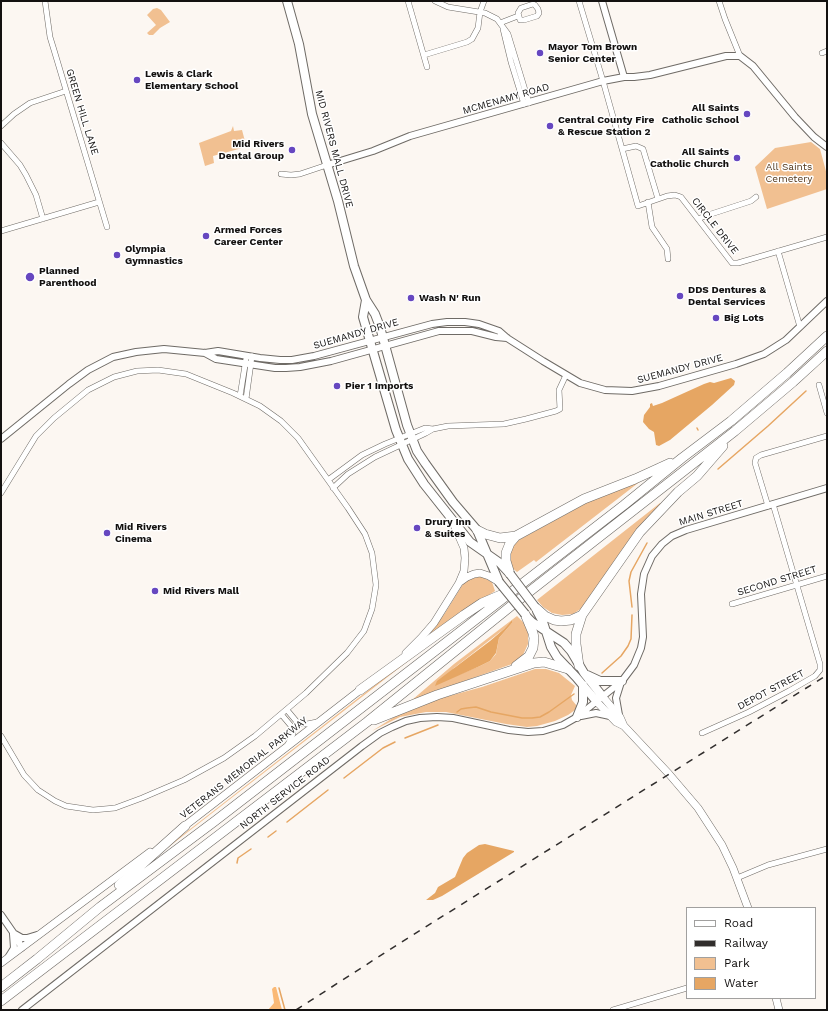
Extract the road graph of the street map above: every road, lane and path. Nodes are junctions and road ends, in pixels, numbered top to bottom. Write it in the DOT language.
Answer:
graph roads {
  1 [pos="45,1"];
  2 [pos="286,1"];
  3 [pos="408,1"];
  4 [pos="435,1"];
  5 [pos="484,1"];
  6 [pos="579,1"];
  7 [pos="602,1"];
  8 [pos="719,1"];
  9 [pos="480,12"];
  10 [pos="518,16"];
  11 [pos="500,23"];
  12 [pos="424,55"];
  13 [pos="740,56"];
  14 [pos="427,66"];
  15 [pos="624,77"];
  16 [pos="603,81"];
  17 [pos="66,91"];
  18 [pos="527,103"];
  19 [pos="1,126"];
  20 [pos="1,143"];
  21 [pos="827,146"];
  22 [pos="622,149"];
  23 [pos="327,165"];
  24 [pos="281,174"];
  25 [pos="756,197"];
  26 [pos="658,199"];
  27 [pos="99,202"];
  28 [pos="648,202"];
  29 [pos="43,219"];
  30 [pos="698,219"];
  31 [pos="107,227"];
  32 [pos="1,232"];
  33 [pos="827,237"];
  34 [pos="778,251"];
  35 [pos="668,259"];
  36 [pos="366,300"];
  37 [pos="827,301"];
  38 [pos="800,327"];
  39 [pos="827,336"];
  40 [pos="383,341"];
  41 [pos="372,345"];
  42 [pos="827,351"];
  43 [pos="206,353"];
  44 [pos="249,356"];
  45 [pos="248,364"];
  46 [pos="566,376"];
  47 [pos="819,384"];
  48 [pos="240,396"];
  49 [pos="246,399"];
  50 [pos="827,413"];
  51 [pos="735,432"];
  52 [pos="412,436"];
  53 [pos="827,436"];
  54 [pos="1,438"];
  55 [pos="401,441"];
  56 [pos="682,458"];
  57 [pos="328,480"];
  58 [pos="333,488"];
  59 [pos="827,488"];
  60 [pos="1,493"];
  61 [pos="771,505"];
  62 [pos="453,522"];
  63 [pos="477,530"];
  64 [pos="516,536"];
  65 [pos="487,554"];
  66 [pos="510,574"];
  67 [pos="827,576"];
  68 [pos="499,582"];
  69 [pos="459,583"];
  70 [pos="796,585"];
  71 [pos="517,588"];
  72 [pos="732,604"];
  73 [pos="535,606"];
  74 [pos="525,614"];
  75 [pos="582,615"];
  76 [pos="546,632"];
  77 [pos="568,669"];
  78 [pos="511,670"];
  79 [pos="582,670"];
  80 [pos="622,681"];
  81 [pos="583,685"];
  82 [pos="360,690"];
  83 [pos="600,700"];
  84 [pos="287,710"];
  85 [pos="282,714"];
  86 [pos="610,716"];
  87 [pos="577,717"];
  88 [pos="620,717"];
  89 [pos="320,721"];
  90 [pos="367,722"];
  91 [pos="624,726"];
  92 [pos="702,733"];
  93 [pos="1,736"];
  94 [pos="287,746"];
  95 [pos="185,826"];
  96 [pos="827,849"];
  97 [pos="737,878"];
  98 [pos="100,906"];
  99 [pos="748,907"];
  100 [pos="1,915"];
  101 [pos="13,933"];
  102 [pos="40,934"];
  103 [pos="21,948"];
  104 [pos="4,961"];
  105 [pos="1,969"];
  106 [pos="1,988"];
  107 [pos="686,988"];
  108 [pos="776,999"];
  109 [pos="1,1001"];
  110 [pos="22,1010"];
  111 [pos="613,1010"];
  112 [pos="779,1010"];
  1 -- 17 [label="street, GREEN HILL LANE"];
  2 -- 23 [label="main road, MID RIVERS MALL DRIVE"];
  3 -- 12 [label="street"];
  4 -- 9 [label="street"];
  5 -- 9 [label="street"];
  6 -- 16 [label="street"];
  7 -- 15 [label="street"];
  8 -- 13 [label="street"];
  9 -- 11 [label="street"];
  9 -- 12 [label="street"];
  10 -- 11 [label="street"];
  11 -- 18 [label="street"];
  12 -- 14 [label="street"];
  13 -- 15 [label="street, MCMENAMY ROAD"];
  13 -- 21 [label="street"];
  15 -- 16 [label="street, MCMENAMY ROAD"];
  16 -- 18 [label="street, MCMENAMY ROAD"];
  16 -- 22 [label="street"];
  17 -- 19 [label="street"];
  17 -- 27 [label="street, GREEN HILL LANE"];
  18 -- 23 [label="street, MCMENAMY ROAD"];
  20 -- 29 [label="street"];
  22 -- 26 [label="street"];
  22 -- 28 [label="street, CIRCLE DRIVE"];
  23 -- 24 [label="street, MCMENAMY ROAD"];
  23 -- 36 [label="main road, MID RIVERS MALL DRIVE"];
  25 -- 30 [label="street"];
  26 -- 28 [label="street, CIRCLE DRIVE"];
  26 -- 30 [label="street, CIRCLE DRIVE"];
  27 -- 29 [label="street"];
  27 -- 31 [label="street, GREEN HILL LANE"];
  28 -- 35 [label="street"];
  29 -- 32 [label="street"];
  30 -- 34 [label="street, CIRCLE DRIVE"];
  33 -- 34 [label="street"];
  34 -- 38 [label="street"];
  36 -- 40 [label="main road, MID RIVERS MALL DRIVE"];
  36 -- 41 [label="main road, MID RIVERS MALL DRIVE"];
  37 -- 38 [label="street, SUEMANDY DRIVE"];
  38 -- 46 [label="street, SUEMANDY DRIVE"];
  39 -- 56 [label="highway"];
  40 -- 41 [label="street, SUEMANDY DRIVE"];
  40 -- 46 [label="street, SUEMANDY DRIVE"];
  40 -- 52 [label="main road, MID RIVERS MALL DRIVE"];
  41 -- 44 [label="street, SUEMANDY DRIVE"];
  41 -- 45 [label="street, SUEMANDY DRIVE"];
  41 -- 55 [label="main road, MID RIVERS MALL DRIVE"];
  42 -- 51 [label="highway"];
  43 -- 44 [label="street, SUEMANDY DRIVE"];
  43 -- 45 [label="street, SUEMANDY DRIVE"];
  43 -- 54 [label="street, SUEMANDY DRIVE"];
  44 -- 45 [label="street"];
  45 -- 48 [label="street"];
  45 -- 49 [label="street"];
  46 -- 52 [label="street"];
  47 -- 50 [label="street"];
  48 -- 49 [label="street"];
  48 -- 60 [label="street"];
  49 -- 57 [label="street"];
  51 -- 75 [label="highway"];
  51 -- 90 [label="highway"];
  52 -- 55 [label="street"];
  52 -- 63 [label="main road, MID RIVERS MALL DRIVE"];
  53 -- 61 [label="street, DEPOT STREET"];
  55 -- 57 [label="street"];
  55 -- 58 [label="street"];
  55 -- 62 [label="main road, MID RIVERS MALL DRIVE"];
  56 -- 64 [label="highway"];
  56 -- 71 [label="highway"];
  57 -- 58 [label="street"];
  58 -- 84 [label="street"];
  59 -- 61 [label="street, MAIN STREET"];
  61 -- 70 [label="street, DEPOT STREET"];
  61 -- 80 [label="street, MAIN STREET"];
  62 -- 65 [label="main road, MID RIVERS MALL DRIVE"];
  62 -- 69 [label="main road, VETERANS MEMORIAL PARKWAY"];
  63 -- 64 [label="highway"];
  63 -- 65 [label="main road, MID RIVERS MALL DRIVE"];
  64 -- 66 [label="highway"];
  65 -- 66 [label="main road, MID RIVERS MALL DRIVE"];
  65 -- 68 [label="main road, MID RIVERS MALL DRIVE"];
  66 -- 73 [label="main road, MID RIVERS MALL DRIVE, bridge"];
  67 -- 70 [label="street, SECOND STREET"];
  68 -- 69 [label="main road"];
  68 -- 74 [label="main road, MID RIVERS MALL DRIVE, bridge"];
  69 -- 82 [label="main road, VETERANS MEMORIAL PARKWAY"];
  70 -- 72 [label="street, SECOND STREET"];
  70 -- 92 [label="street, DEPOT STREET"];
  71 -- 82 [label="highway"];
  71 -- 98 [label="highway"];
  73 -- 75 [label="highway"];
  73 -- 76 [label="main road, MID RIVERS MALL DRIVE"];
  74 -- 76 [label="main road, MID RIVERS MALL DRIVE"];
  74 -- 78 [label="highway"];
  75 -- 79 [label="highway"];
  76 -- 77 [label="main road, MID RIVERS MALL DRIVE"];
  76 -- 79 [label="main road, MID RIVERS MALL DRIVE"];
  77 -- 78 [label="highway"];
  77 -- 81 [label="main road, MID RIVERS MALL DRIVE"];
  78 -- 90 [label="highway"];
  79 -- 80 [label="main road"];
  79 -- 83 [label="main road, MID RIVERS MALL DRIVE"];
  80 -- 83 [label="street, MAIN STREET"];
  80 -- 88 [label="street"];
  81 -- 83 [label="main road, MID RIVERS MALL DRIVE"];
  81 -- 87 [label="main road"];
  82 -- 89 [label="main road, VETERANS MEMORIAL PARKWAY"];
  83 -- 86 [label="main road, MID RIVERS MALL DRIVE"];
  83 -- 87 [label="street, NORTH SERVICE ROAD"];
  83 -- 88 [label="main road, MID RIVERS MALL DRIVE"];
  84 -- 85 [label="street"];
  84 -- 89 [label="street"];
  85 -- 93 [label="street"];
  85 -- 94 [label="street"];
  86 -- 87 [label="street"];
  86 -- 91 [label="main road, MID RIVERS MALL DRIVE"];
  87 -- 110 [label="street, NORTH SERVICE ROAD"];
  88 -- 91 [label="main road, MID RIVERS MALL DRIVE"];
  89 -- 94 [label="main road, VETERANS MEMORIAL PARKWAY"];
  90 -- 109 [label="highway"];
  91 -- 97 [label="main road, MID RIVERS MALL DRIVE"];
  94 -- 95 [label="main road, VETERANS MEMORIAL PARKWAY"];
  95 -- 98 [label="highway"];
  95 -- 102 [label="main road, VETERANS MEMORIAL PARKWAY"];
  96 -- 97 [label="street"];
  97 -- 99 [label="main road, MID RIVERS MALL DRIVE"];
  98 -- 106 [label="highway"];
  100 -- 101 [label="street"];
  101 -- 102 [label="street"];
  101 -- 103 [label="street"];
  101 -- 104 [label="street"];
  102 -- 103 [label="main road, VETERANS MEMORIAL PARKWAY"];
  103 -- 104 [label="main road, VETERANS MEMORIAL PARKWAY"];
  103 -- 105 [label="main road, VETERANS MEMORIAL PARKWAY"];
  107 -- 111 [label="street"];
  108 -- 112 [label="main road"];
}
